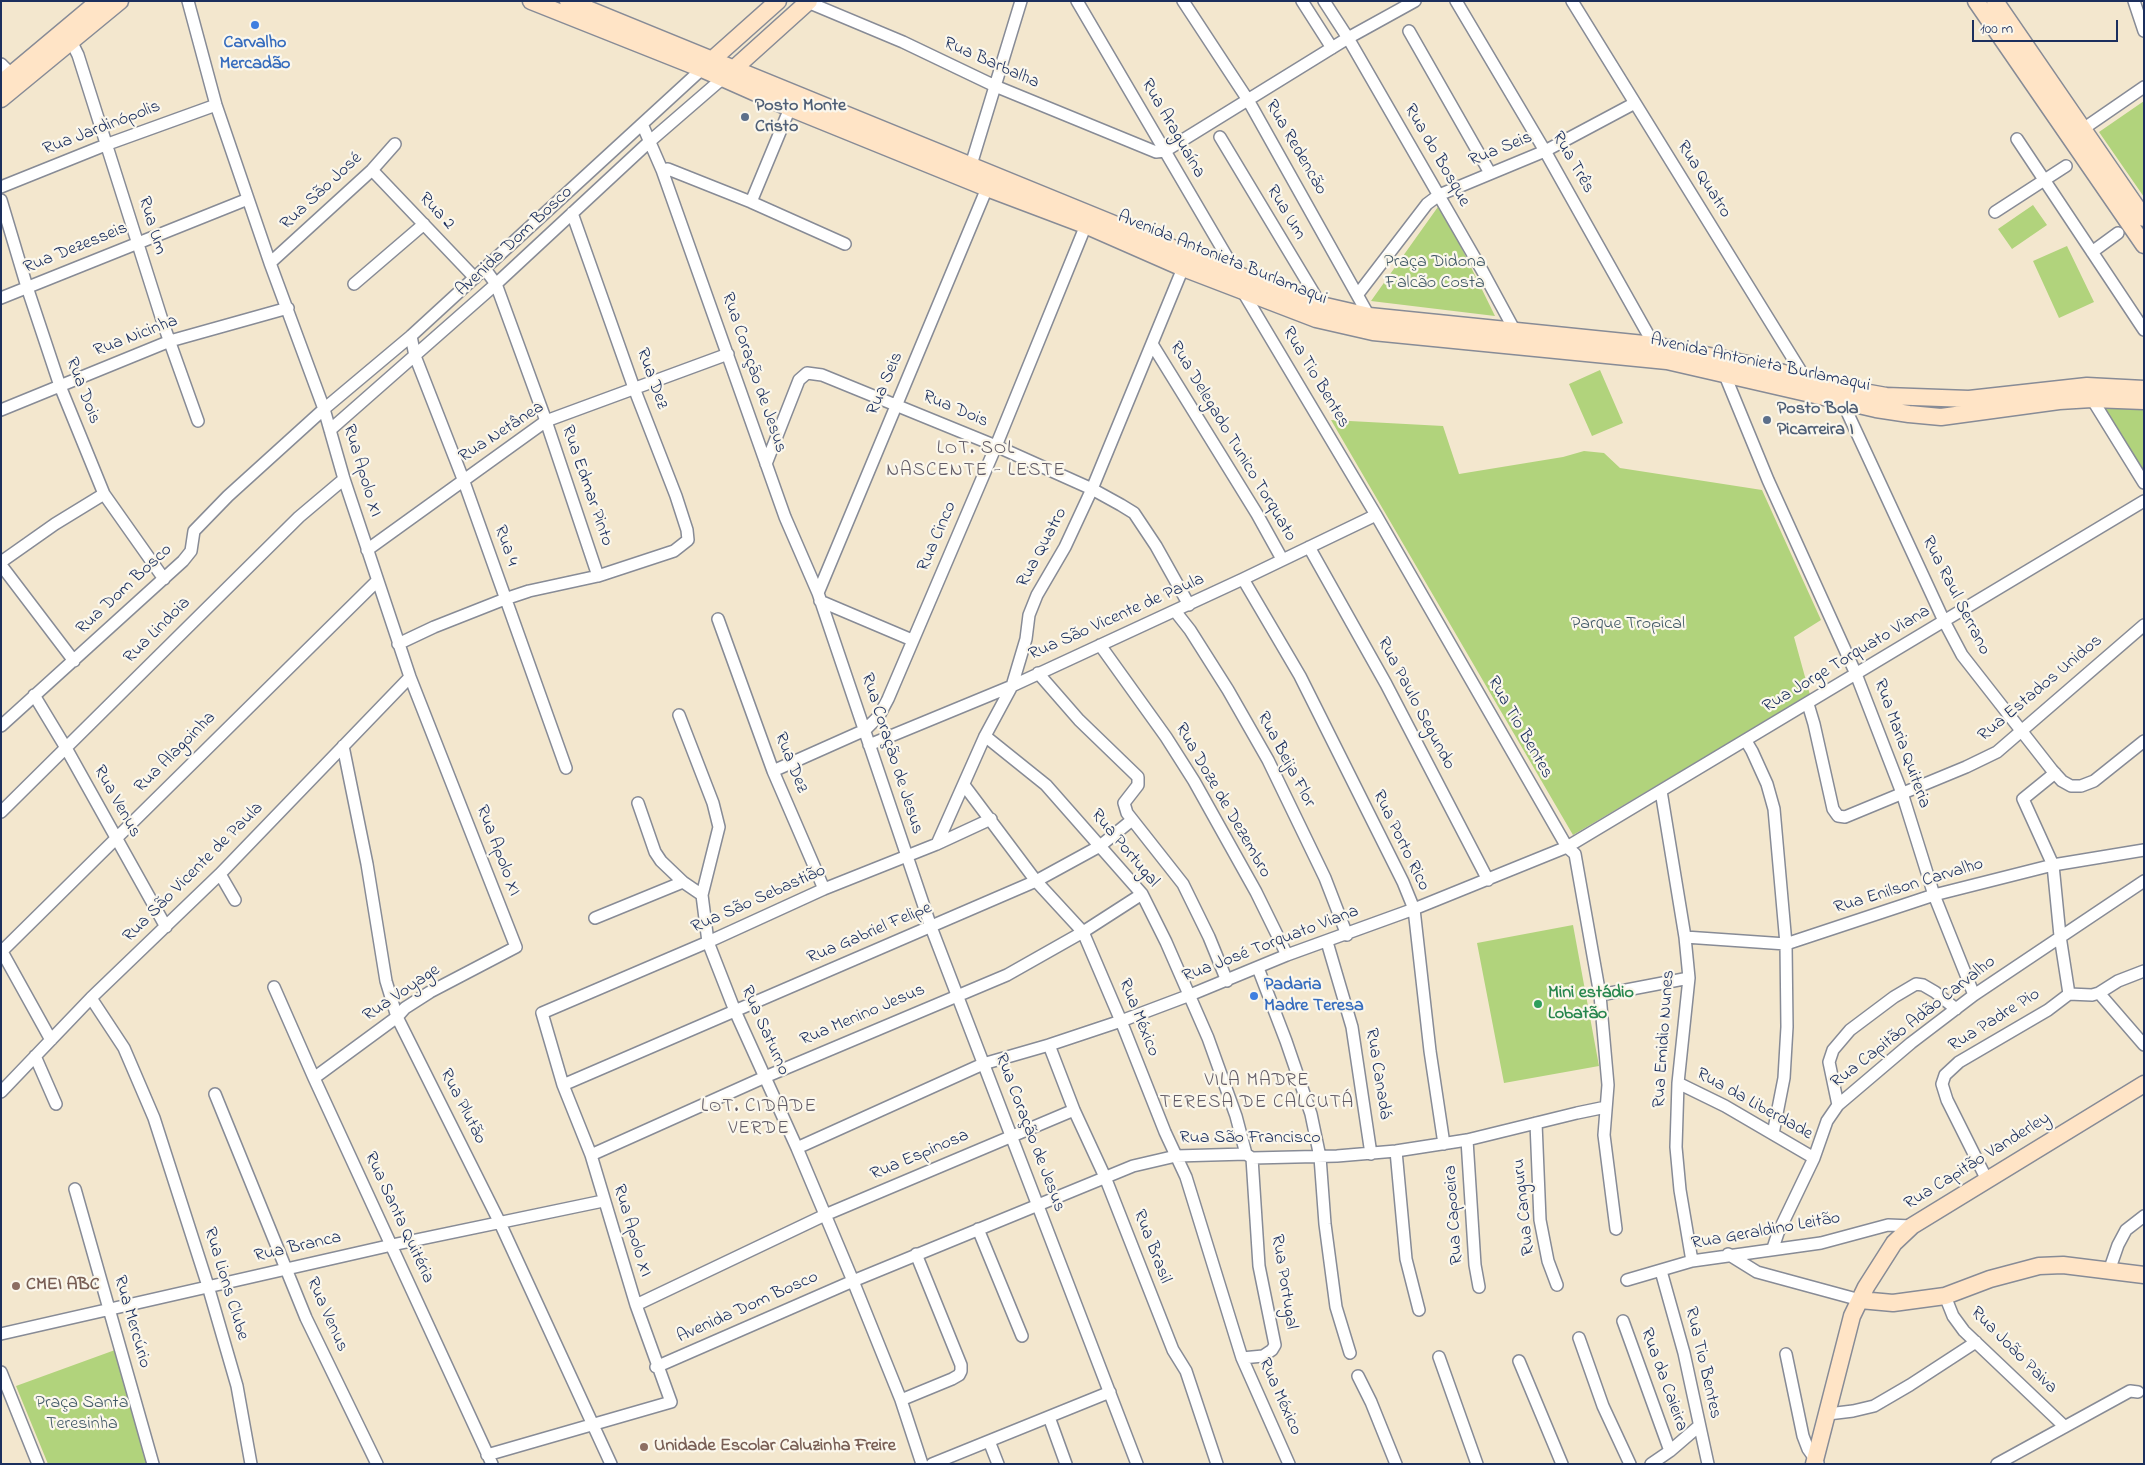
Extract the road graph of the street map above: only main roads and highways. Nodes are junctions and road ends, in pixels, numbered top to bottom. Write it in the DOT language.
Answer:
graph roads {
  1 [pos="99,1"];
  2 [pos="120,1"];
  3 [pos="532,1"];
  4 [pos="568,1"];
  5 [pos="778,1"];
  6 [pos="1976,1"];
  7 [pos="1995,1"];
  8 [pos="807,2"];
  9 [pos="65,38"];
  10 [pos="707,64"];
  11 [pos="728,73"];
  12 [pos="5,74"];
  13 [pos="1,99"];
  14 [pos="2077,134"];
  15 [pos="882,137"];
  16 [pos="2144,218"];
  17 [pos="1088,219"];
  18 [pos="2144,245"];
  19 [pos="1216,274"];
  20 [pos="1237,274"];
  21 [pos="1243,292"];
  22 [pos="1394,326"];
  23 [pos="1418,329"];
  24 [pos="1725,366"];
  25 [pos="1745,371"];
  26 [pos="2144,389"];
  27 [pos="2013,400"];
  28 [pos="2144,401"];
  29 [pos="1986,404"];
  30 [pos="2144,1084"];
  31 [pos="2144,1274"];
  32 [pos="1860,1300"];
  33 [pos="1816,1463"];
  1 -- 9 [label="main road"];
  2 -- 9 [label="main road"];
  3 -- 10 [label="main road, Avenida Antonieta Burlamaqui"];
  4 -- 10 [label="main road, Avenida Antonieta Burlamaqui"];
  5 -- 10 [label="main road"];
  6 -- 14 [label="main road"];
  7 -- 14 [label="main road"];
  8 -- 11 [label="main road"];
  9 -- 12 [label="main road"];
  9 -- 13 [label="main road"];
  10 -- 11 [label="main road, Avenida Antonieta Burlamaqui"];
  11 -- 15 [label="main road, Avenida Antonieta Burlamaqui"];
  11 -- 15 [label="main road, Avenida Antonieta Burlamaqui"];
  14 -- 16 [label="main road"];
  14 -- 18 [label="main road"];
  15 -- 17 [label="main road, Avenida Antonieta Burlamaqui"];
  15 -- 17 [label="main road, Avenida Antonieta Burlamaqui"];
  17 -- 19 [label="main road, Avenida Antonieta Burlamaqui"];
  17 -- 19 [label="main road, Avenida Antonieta Burlamaqui"];
  19 -- 20 [label="main road, Avenida Antonieta Burlamaqui"];
  19 -- 21 [label="main road, Avenida Antonieta Burlamaqui"];
  20 -- 21 [label="main road"];
  20 -- 22 [label="main road, Avenida Antonieta Burlamaqui"];
  21 -- 22 [label="main road, Avenida Antonieta Burlamaqui"];
  22 -- 23 [label="main road, Avenida Antonieta Burlamaqui"];
  23 -- 24 [label="main road, Avenida Antonieta Burlamaqui"];
  23 -- 24 [label="main road, Avenida Antonieta Burlamaqui"];
  24 -- 25 [label="main road, Avenida Antonieta Burlamaqui"];
  25 -- 29 [label="main road, Avenida Antonieta Burlamaqui"];
  25 -- 29 [label="main road, Avenida Antonieta Burlamaqui"];
  26 -- 27 [label="main road, Avenida Antonieta Burlamaqui"];
  27 -- 28 [label="main road, Avenida Antonieta Burlamaqui"];
  27 -- 29 [label="main road, Avenida Antonieta Burlamaqui"];
  30 -- 32 [label="main road, Rua Capitão Vanderley"];
  31 -- 32 [label="main road"];
  32 -- 33 [label="main road, Rua Capitão Vanderley"];
}
